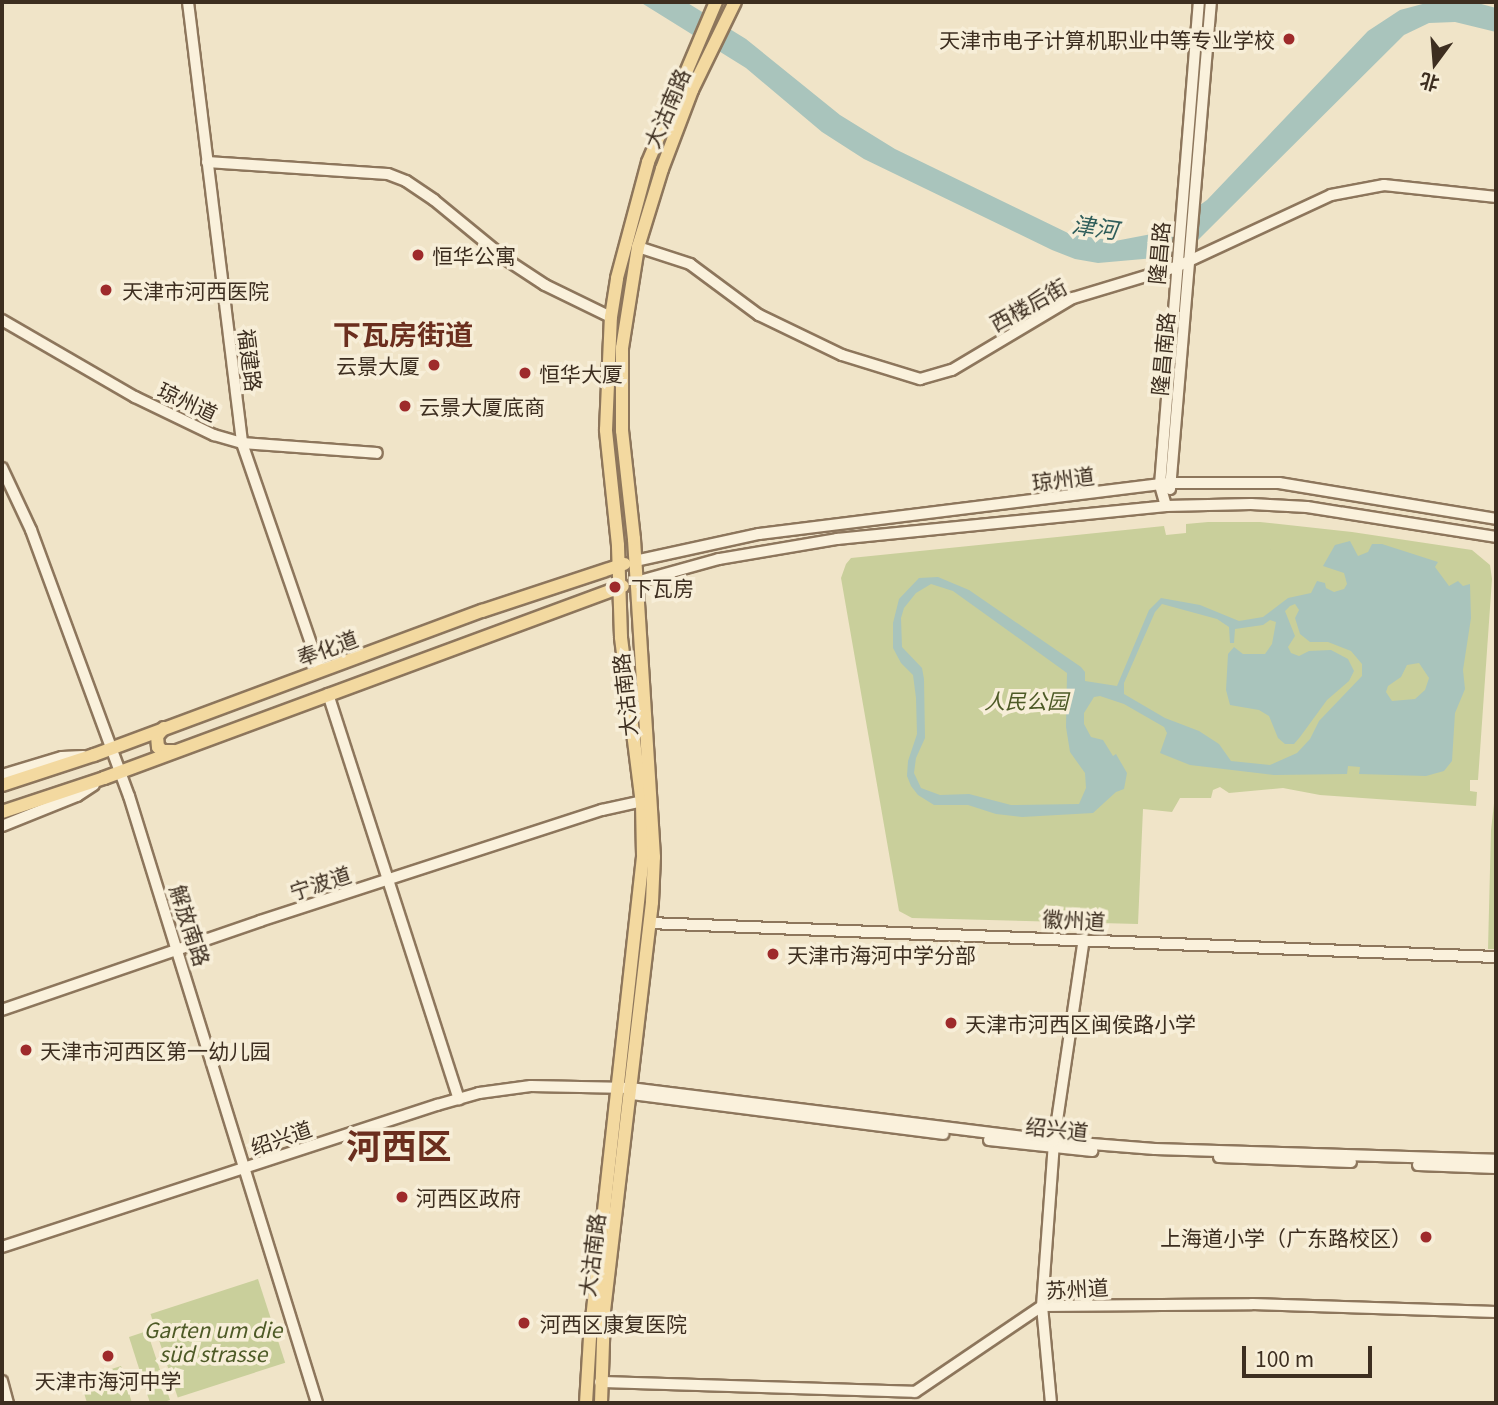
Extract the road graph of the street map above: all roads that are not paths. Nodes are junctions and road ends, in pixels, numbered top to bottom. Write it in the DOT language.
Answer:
graph roads {
  1 [pos="188,2"];
  2 [pos="734,2"];
  3 [pos="1199,2"];
  4 [pos="1211,2"];
  5 [pos="714,7"];
  6 [pos="207,162"];
  7 [pos="1496,197"];
  8 [pos="1194,206"];
  9 [pos="638,247"];
  10 [pos="1183,260"];
  11 [pos="611,317"];
  12 [pos="2,320"];
  13 [pos="242,443"];
  14 [pos="377,453"];
  15 [pos="2,468"];
  16 [pos="1166,484"];
  17 [pos="1166,506"];
  18 [pos="1496,519"];
  19 [pos="1496,537"];
  20 [pos="635,561"];
  21 [pos="619,565"];
  22 [pos="636,582"];
  23 [pos="618,588"];
  24 [pos="320,670"];
  25 [pos="328,694"];
  26 [pos="164,728"];
  27 [pos="113,748"];
  28 [pos="174,751"];
  29 [pos="94,755"];
  30 [pos="121,771"];
  31 [pos="2,775"];
  32 [pos="104,778"];
  33 [pos="2,785"];
  34 [pos="647,800"];
  35 [pos="2,812"];
  36 [pos="2,826"];
  37 [pos="388,879"];
  38 [pos="649,923"];
  39 [pos="1084,939"];
  40 [pos="178,950"];
  41 [pos="1496,957"];
  42 [pos="2,1010"];
  43 [pos="625,1091"];
  44 [pos="459,1099"];
  45 [pos="1053,1145"];
  46 [pos="1496,1160"];
  47 [pos="1496,1168"];
  48 [pos="247,1169"];
  49 [pos="2,1247"];
  50 [pos="1042,1306"];
  51 [pos="1496,1312"];
  52 [pos="2,1381"];
  53 [pos="600,1382"];
  54 [pos="8,1403"];
  55 [pos="317,1403"];
  56 [pos="586,1403"];
  57 [pos="601,1403"];
  58 [pos="1051,1403"];
  1 -- 6 [label="street, 福建路"];
  2 -- 9 [label="main road, 大沽南路"];
  3 -- 10 [label="main road, 隆昌路"];
  4 -- 8 [label="main road, 隆昌路"];
  5 -- 11 [label="main road, 大沽南路"];
  6 -- 11 [label="street"];
  6 -- 13 [label="street, 福建路"];
  7 -- 10 [label="street, 西楼后街"];
  8 -- 10 [label="main road, 隆昌南路"];
  9 -- 10 [label="street, 西楼后街"];
  9 -- 20 [label="main road, 大沽南路"];
  10 -- 16 [label="main road, 隆昌南路"];
  11 -- 21 [label="main road, 大沽南路"];
  12 -- 13 [label="street, 琼州道"];
  13 -- 14 [label="street, 琼州道"];
  13 -- 24 [label="street, 福建路"];
  15 -- 27 [label="main road, 解放南路"];
  16 -- 17 [label="main road, 隆昌南路"];
  16 -- 18 [label="main road, 琼州道"];
  16 -- 20 [label="main road, 琼州道"];
  17 -- 19 [label="main road, 琼州道"];
  17 -- 22 [label="main road, 琼州道"];
  20 -- 21 [label="main road, 奉化道"];
  20 -- 22 [label="main road, 大沽南路"];
  21 -- 23 [label="main road, 大沽南路"];
  21 -- 24 [label="main road, 奉化道"];
  22 -- 23 [label="main road"];
  22 -- 34 [label="main road, 大沽南路"];
  23 -- 25 [label="main road"];
  23 -- 34 [label="main road, 大沽南路"];
  24 -- 26 [label="main road, 奉化道"];
  25 -- 28 [label="main road"];
  25 -- 37 [label="street"];
  26 -- 27 [label="main road, 奉化道"];
  26 -- 28 [label="main road"];
  27 -- 29 [label="main road, 奉化道"];
  27 -- 30 [label="main road, 解放南路"];
  28 -- 30 [label="main road"];
  29 -- 31 [label="street"];
  29 -- 33 [label="main road, 奉化道"];
  30 -- 32 [label="main road"];
  30 -- 40 [label="main road, 解放南路"];
  32 -- 35 [label="main road"];
  32 -- 36 [label="street"];
  34 -- 37 [label="street, 宁波道"];
  34 -- 38 [label="main road, 大沽南路"];
  34 -- 43 [label="main road, 大沽南路"];
  37 -- 40 [label="street, 宁波道"];
  37 -- 44 [label="street"];
  38 -- 39 [label="street, 徽州道"];
  38 -- 43 [label="main road, 大沽南路"];
  39 -- 41 [label="street, 徽州道"];
  39 -- 45 [label="street"];
  40 -- 42 [label="street, 宁波道"];
  40 -- 48 [label="main road, 解放南路"];
  43 -- 44 [label="street, 绍兴道"];
  43 -- 45 [label="street, 绍兴道"];
  43 -- 53 [label="main road, 大沽南路"];
  43 -- 56 [label="main road, 大沽南路"];
  44 -- 48 [label="street, 绍兴道"];
  45 -- 46 [label="street, 绍兴道"];
  45 -- 47 [label="street, 绍兴道"];
  45 -- 50 [label="street"];
  48 -- 49 [label="street, 绍兴道"];
  48 -- 55 [label="main road, 解放南路"];
  50 -- 51 [label="street, 苏州道"];
  50 -- 53 [label="street, 苏州道"];
  50 -- 58 [label="street"];
  52 -- 54 [label="street"];
  53 -- 57 [label="main road, 大沽南路"];
}
